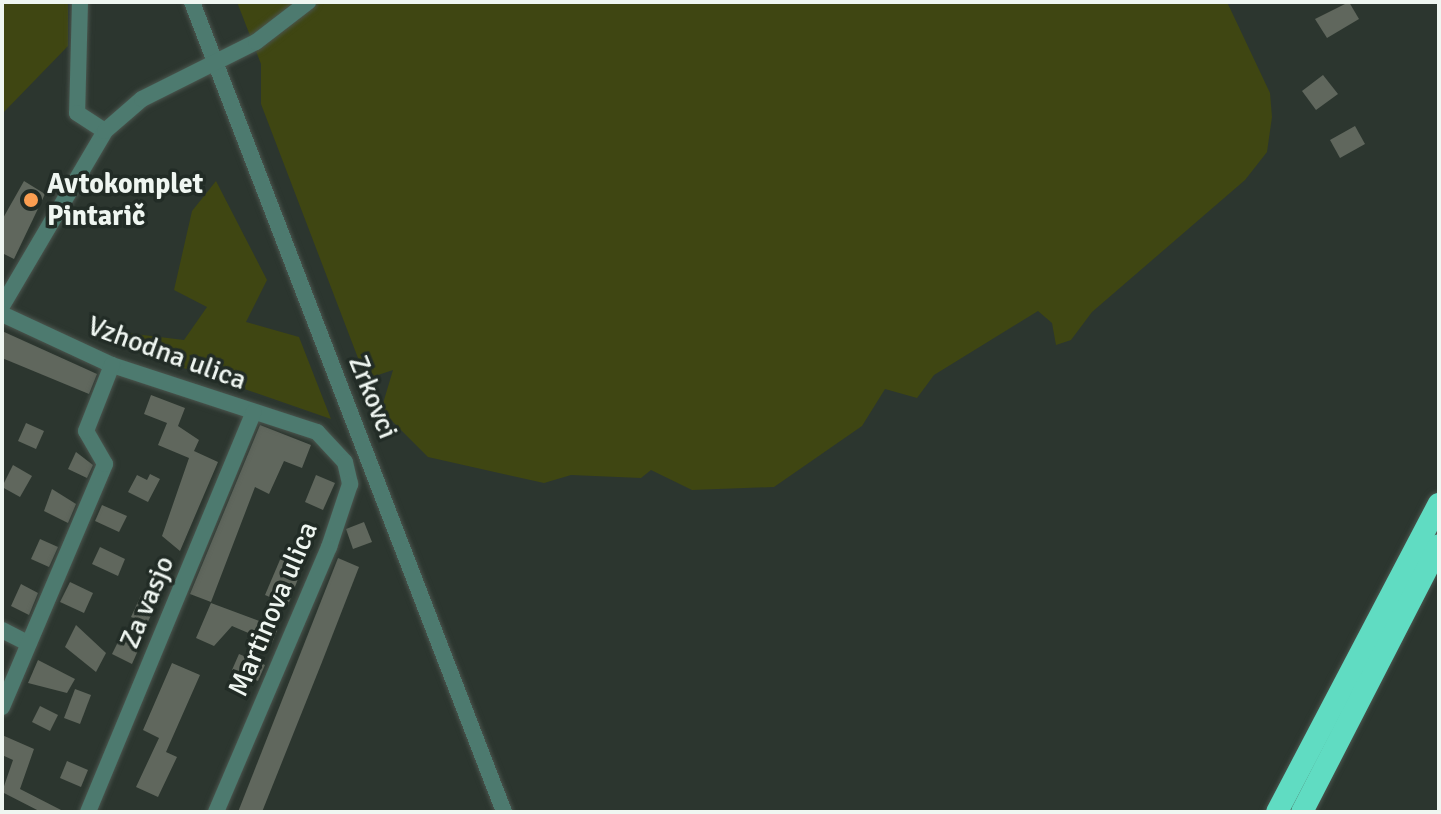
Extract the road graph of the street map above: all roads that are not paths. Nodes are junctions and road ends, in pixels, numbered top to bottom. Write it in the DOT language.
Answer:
graph roads {
  1 [pos="80,2"];
  2 [pos="192,2"];
  3 [pos="308,2"];
  4 [pos="215,61"];
  5 [pos="105,131"];
  6 [pos="2,306"];
  7 [pos="2,314"];
  8 [pos="112,365"];
  9 [pos="254,412"];
  10 [pos="317,432"];
  11 [pos="1439,504"];
  12 [pos="1439,545"];
  13 [pos="2,630"];
  14 [pos="29,644"];
  15 [pos="2,707"];
  16 [pos="1327,719"];
  17 [pos="88,812"];
  18 [pos="216,812"];
  19 [pos="504,812"];
  20 [pos="1261,812"];
  21 [pos="1277,812"];
  22 [pos="1302,812"];
  1 -- 5 [label="street"];
  2 -- 4 [label="street, Zrkovci"];
  3 -- 4 [label="street"];
  4 -- 5 [label="street"];
  4 -- 19 [label="street, Zrkovci"];
  5 -- 6 [label="street"];
  7 -- 8 [label="street, Vzhodna ulica"];
  8 -- 9 [label="street, Vzhodna ulica"];
  8 -- 14 [label="street"];
  9 -- 10 [label="street, Vzhodna ulica"];
  9 -- 17 [label="street, Za vasjo"];
  10 -- 18 [label="street, Martinova ulica"];
  11 -- 16 [label="highway"];
  12 -- 22 [label="highway"];
  13 -- 14 [label="street"];
  14 -- 15 [label="street"];
  16 -- 20 [label="highway"];
  16 -- 21 [label="highway"];
}
